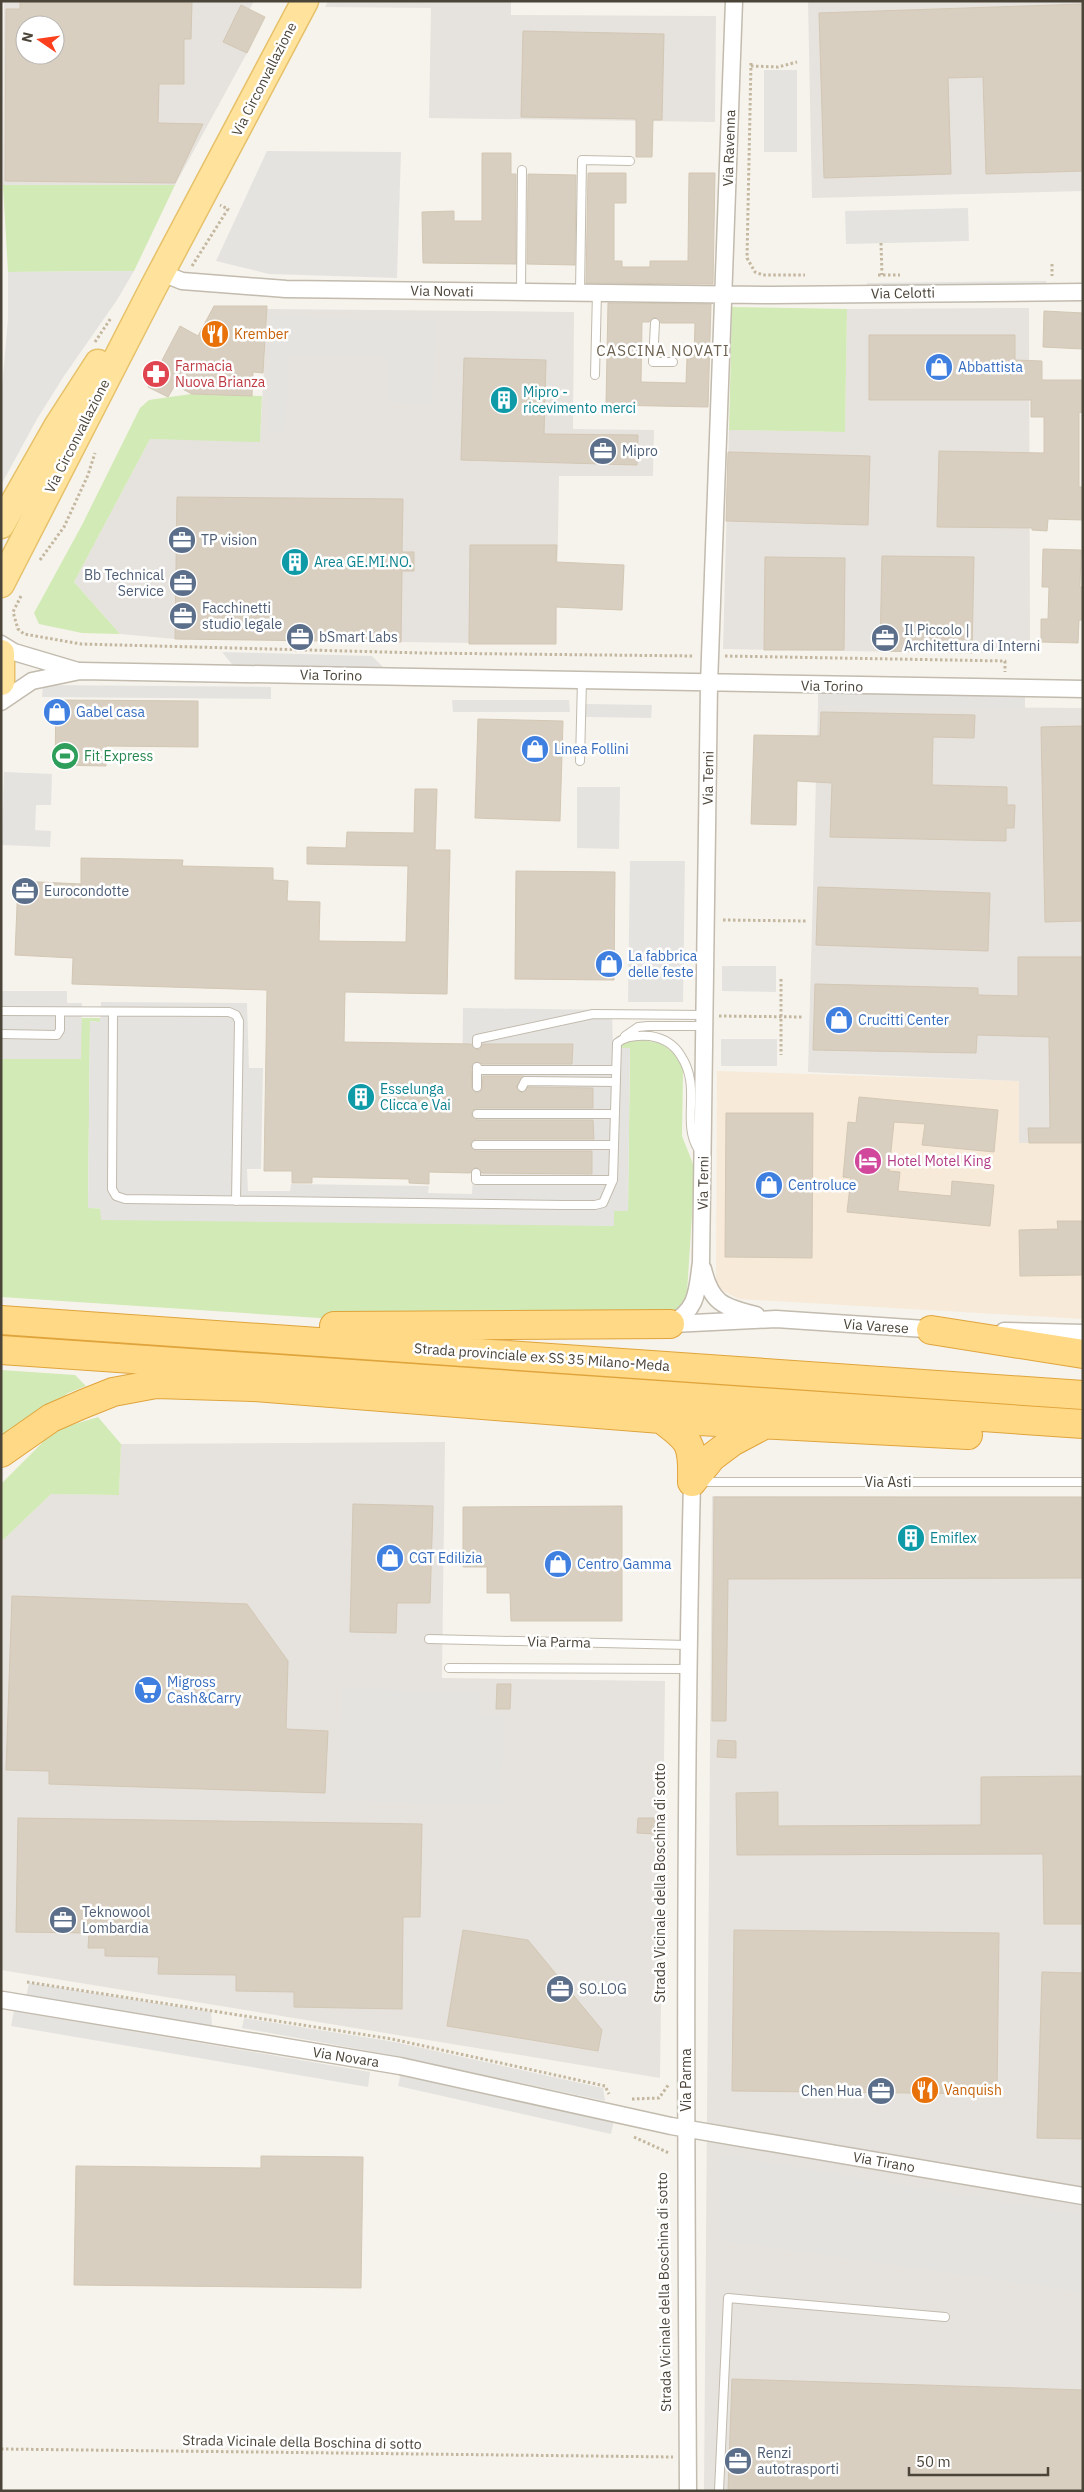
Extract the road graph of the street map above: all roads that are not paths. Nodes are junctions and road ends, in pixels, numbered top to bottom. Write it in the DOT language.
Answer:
graph roads {
  1 [pos="305,1"];
  2 [pos="734,1"];
  3 [pos="630,161"];
  4 [pos="522,170"];
  5 [pos="166,281"];
  6 [pos="521,291"];
  7 [pos="580,292"];
  8 [pos="597,292"];
  9 [pos="1083,292"];
  10 [pos="724,294"];
  11 [pos="654,322"];
  12 [pos="673,362"];
  13 [pos="595,375"];
  14 [pos="1,525"];
  15 [pos="13,586"];
  16 [pos="1,644"];
  17 [pos="1,652"];
  18 [pos="80,671"];
  19 [pos="582,680"];
  20 [pos="1,682"];
  21 [pos="709,684"];
  22 [pos="1083,690"];
  23 [pos="1,702"];
  24 [pos="580,761"];
  25 [pos="1,1011"];
  26 [pos="60,1012"];
  27 [pos="113,1012"];
  28 [pos="706,1021"];
  29 [pos="1,1034"];
  30 [pos="623,1038"];
  31 [pos="477,1044"];
  32 [pos="616,1070"];
  33 [pos="616,1082"];
  34 [pos="477,1087"];
  35 [pos="522,1087"];
  36 [pos="477,1114"];
  37 [pos="615,1114"];
  38 [pos="614,1145"];
  39 [pos="476,1146"];
  40 [pos="704,1157"];
  41 [pos="476,1177"];
  42 [pos="613,1180"];
  43 [pos="236,1201"];
  44 [pos="701,1262"];
  45 [pos="1,1308"];
  46 [pos="776,1319"];
  47 [pos="1,1320"];
  48 [pos="670,1324"];
  49 [pos="931,1330"];
  50 [pos="1083,1333"];
  51 [pos="1,1350"];
  52 [pos="1083,1354"];
  53 [pos="1083,1395"];
  54 [pos="994,1417"];
  55 [pos="661,1419"];
  56 [pos="1083,1424"];
  57 [pos="764,1425"];
  58 [pos="1,1453"];
  59 [pos="692,1482"];
  60 [pos="1083,1482"];
  61 [pos="429,1639"];
  62 [pos="688,1644"];
  63 [pos="449,1668"];
  64 [pos="688,1670"];
  65 [pos="3,2000"];
  66 [pos="686,2128"];
  67 [pos="1083,2196"];
  68 [pos="945,2316"];
  69 [pos="688,2491"];
  70 [pos="719,2491"];
  1 -- 5 [label="main road, Via Circonvallazione"];
  2 -- 10 [label="street, Via Ravenna"];
  3 -- 7 [label="lane"];
  4 -- 6 [label="lane"];
  5 -- 6 [label="street, Via Novati"];
  5 -- 14 [label="main road, Via Circonvallazione"];
  5 -- 15 [label="main road, Via Circonvallazione"];
  6 -- 7 [label="street, Via Novati"];
  7 -- 8 [label="street, Via Novati"];
  8 -- 10 [label="street, Via Novati"];
  8 -- 13 [label="lane"];
  9 -- 10 [label="street, Via Celotti"];
  10 -- 21 [label="street, Via Terni"];
  11 -- 12 [label="lane"];
  16 -- 18 [label="street, Via Torino"];
  17 -- 20 [label="main road"];
  18 -- 19 [label="street, Via Torino"];
  18 -- 23 [label="street, Via Torino"];
  19 -- 21 [label="street, Via Torino"];
  19 -- 24 [label="lane"];
  21 -- 22 [label="street, Via Torino"];
  21 -- 28 [label="street, Via Terni"];
  25 -- 26 [label="lane"];
  26 -- 27 [label="lane"];
  26 -- 29 [label="lane"];
  27 -- 43 [label="lane"];
  27 -- 43 [label="lane"];
  28 -- 30 [label="lane"];
  28 -- 31 [label="lane"];
  28 -- 40 [label="street, Via Terni"];
  30 -- 32 [label="lane"];
  30 -- 40 [label="lane"];
  32 -- 33 [label="lane"];
  32 -- 34 [label="lane"];
  33 -- 35 [label="lane"];
  33 -- 37 [label="lane"];
  36 -- 37 [label="lane"];
  37 -- 38 [label="lane"];
  38 -- 39 [label="lane"];
  38 -- 42 [label="lane"];
  40 -- 44 [label="street, Via Terni"];
  41 -- 42 [label="lane"];
  42 -- 43 [label="lane"];
  44 -- 46 [label="street"];
  44 -- 48 [label="street"];
  45 -- 48 [label="highway"];
  46 -- 48 [label="street, Via Varese"];
  46 -- 49 [label="street, Via Varese"];
  47 -- 53 [label="highway, Strada provinciale ex SS 35 Milano-Meda"];
  49 -- 50 [label="street, Via Varese"];
  49 -- 52 [label="highway"];
  51 -- 54 [label="highway"];
  54 -- 56 [label="highway"];
  54 -- 57 [label="highway"];
  55 -- 57 [label="highway"];
  55 -- 58 [label="highway"];
  55 -- 59 [label="highway"];
  57 -- 59 [label="highway"];
  59 -- 60 [label="lane, Via Asti"];
  59 -- 62 [label="street, Via Parma"];
  61 -- 62 [label="lane, Via Parma"];
  62 -- 64 [label="street, Via Parma"];
  63 -- 64 [label="lane, Via Parma"];
  64 -- 66 [label="street, Via Parma"];
  65 -- 66 [label="street, Via Novara"];
  66 -- 67 [label="street, Via Tirano"];
  66 -- 69 [label="street, Via Parma"];
  68 -- 70 [label="lane"];
}
